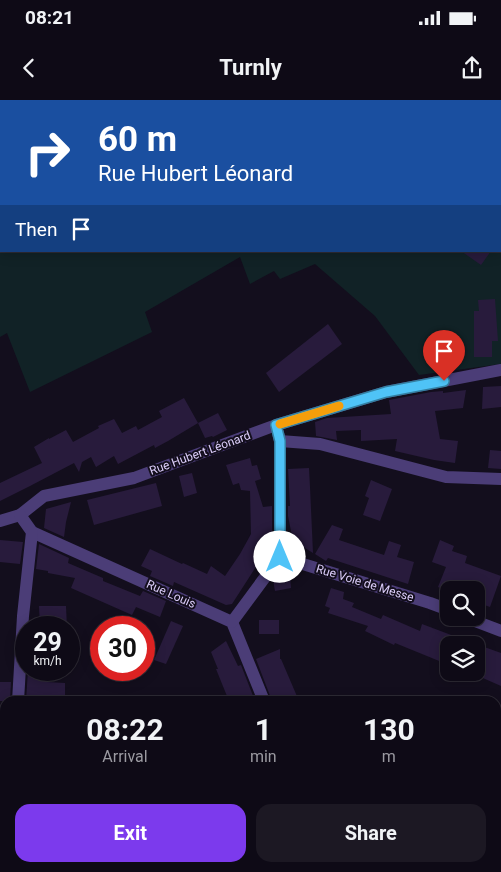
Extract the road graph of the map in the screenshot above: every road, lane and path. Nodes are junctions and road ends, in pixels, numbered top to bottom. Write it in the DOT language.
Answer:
graph roads {
  1 [pos="501,370"];
  2 [pos="276,425"];
  3 [pos="280,441"];
  4 [pos="501,479"];
  5 [pos="20,516"];
  6 [pos="0,521"];
  7 [pos="32,532"];
  8 [pos="280,557"];
  9 [pos="440,607"];
  10 [pos="232,622"];
  11 [pos="485,625"];
  12 [pos="501,631"];
  13 [pos="18,696"];
  14 [pos="262,696"];
  1 -- 2 [label="street, Rue Hubert Léonard"];
  2 -- 3 [label="street"];
  2 -- 5 [label="street, Rue Hubert Léonard"];
  3 -- 4 [label="street"];
  3 -- 8 [label="street"];
  5 -- 6 [label="street"];
  5 -- 7 [label="street"];
  7 -- 10 [label="street, Rue Louis"];
  7 -- 13 [label="street"];
  8 -- 9 [label="street, Rue Voie de Messe"];
  8 -- 10 [label="street"];
  10 -- 14 [label="street"];
  11 -- 12 [label="street"];
}
